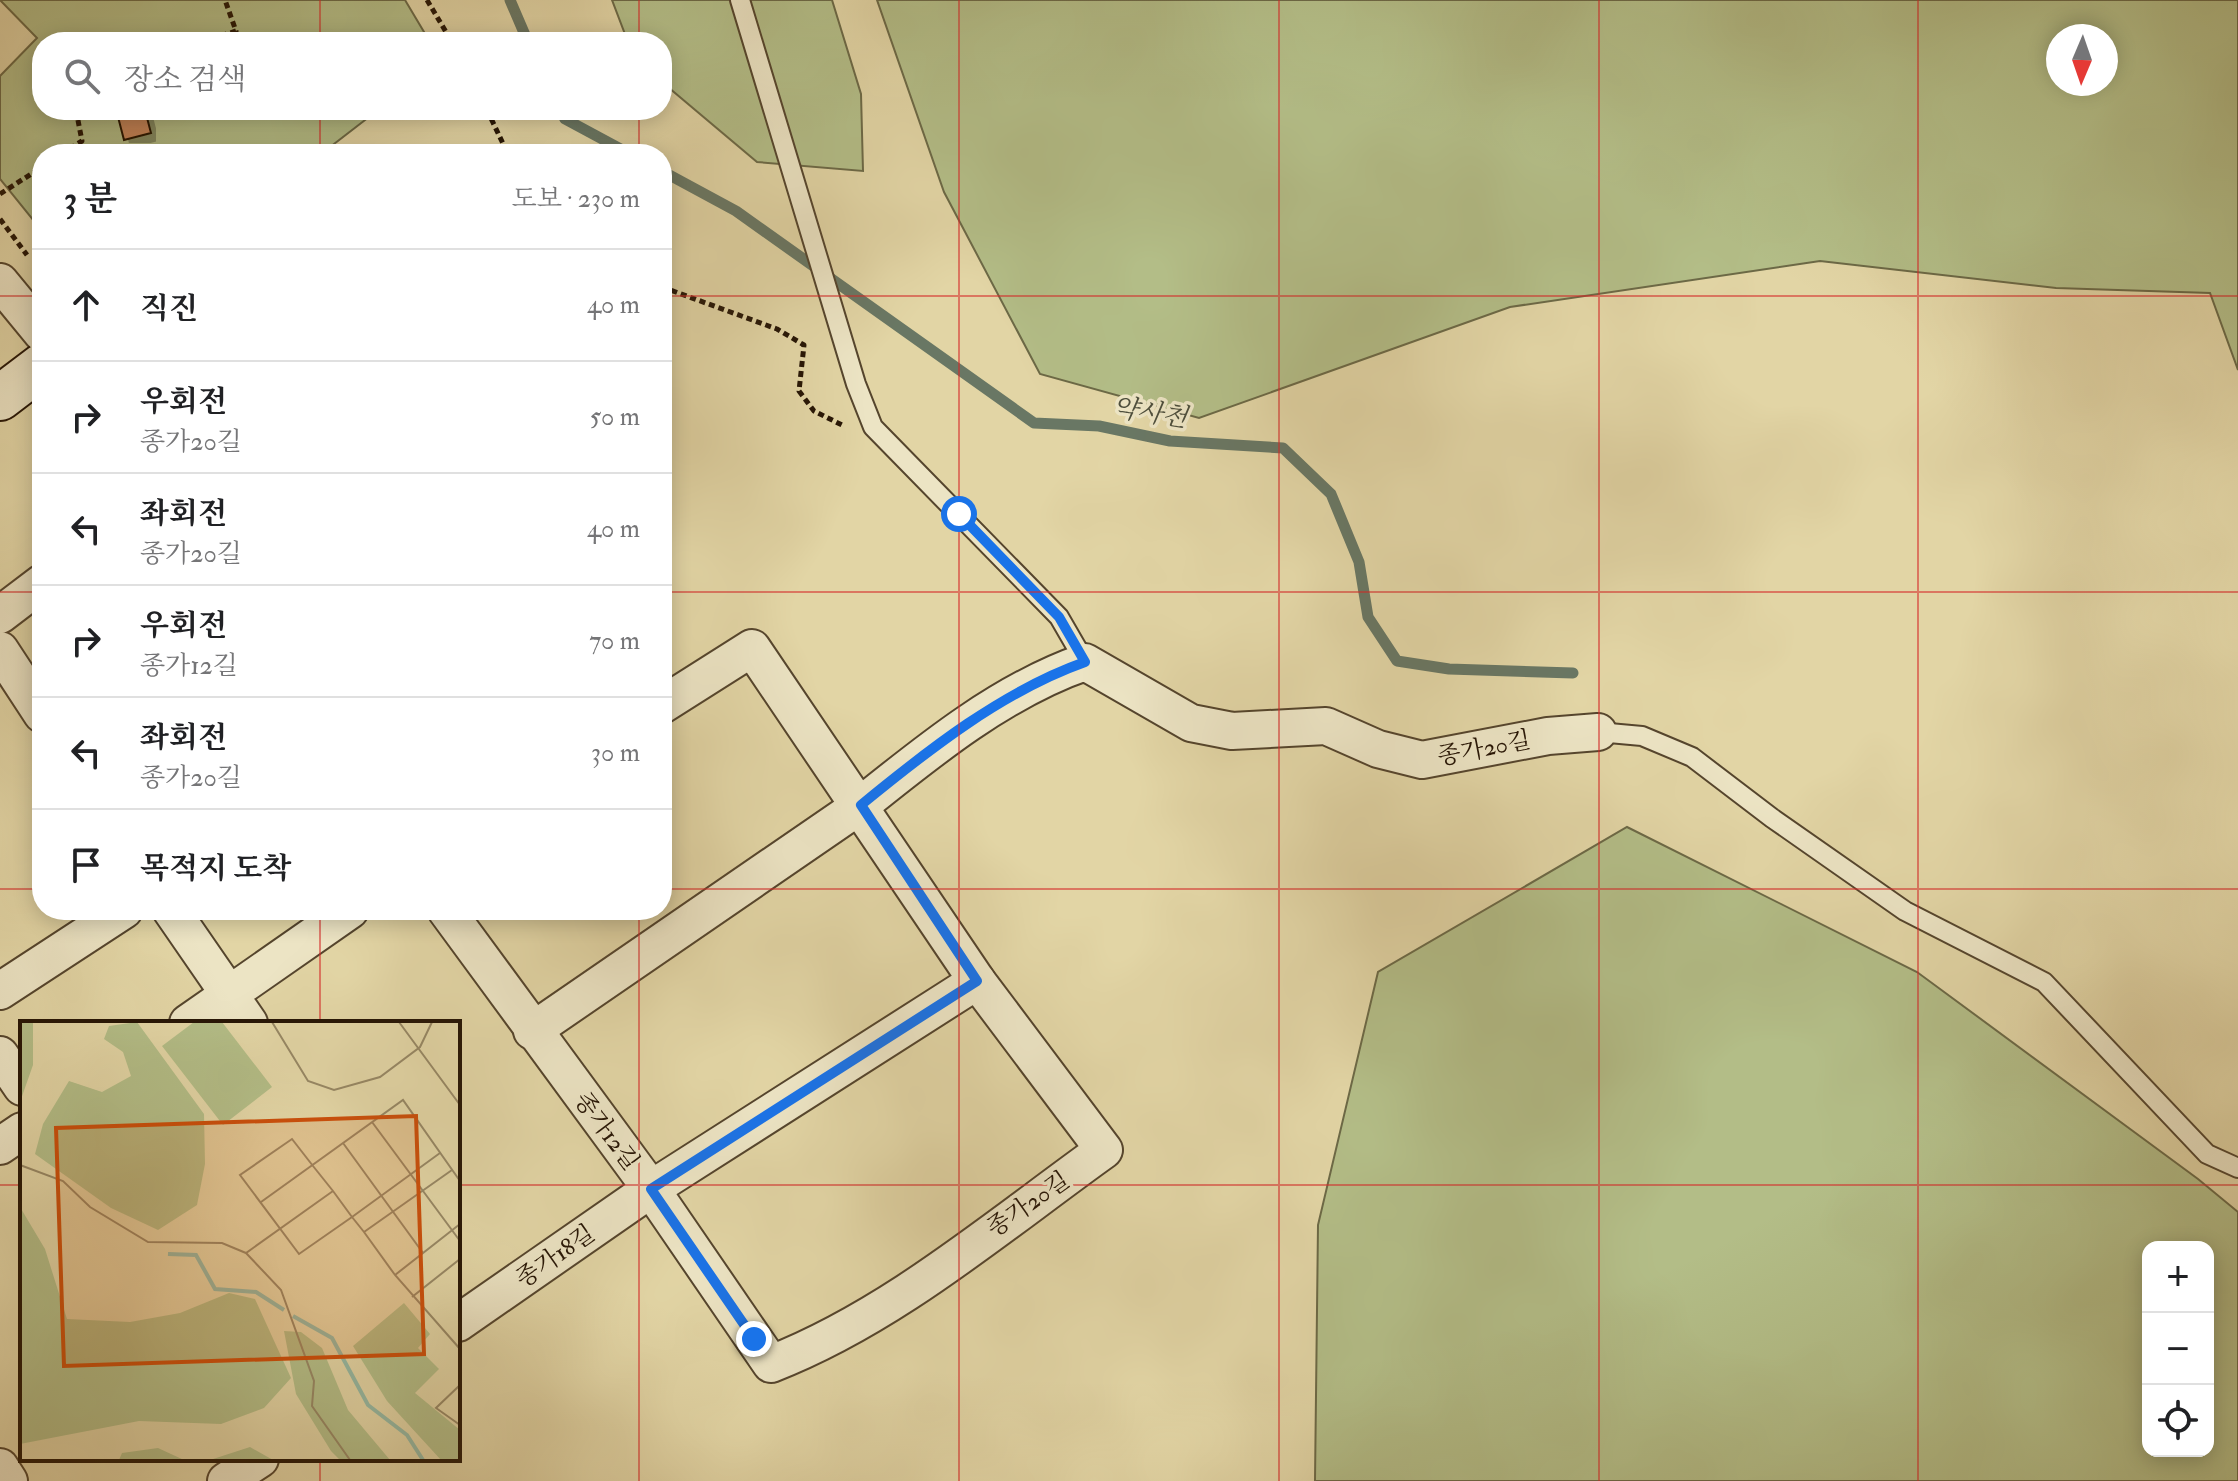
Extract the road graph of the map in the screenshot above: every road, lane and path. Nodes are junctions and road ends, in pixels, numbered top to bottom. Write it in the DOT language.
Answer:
graph roads {
  1 [pos="225,0"];
  2 [pos="427,0"];
  3 [pos="740,0"];
  4 [pos="233,32"];
  5 [pos="446,32"];
  6 [pos="78,120"];
  7 [pos="492,120"];
  8 [pos="77,144"];
  9 [pos="503,144"];
  10 [pos="32,173"];
  11 [pos="0,194"];
  12 [pos="0,219"];
  13 [pos="32,261"];
  14 [pos="0,282"];
  15 [pos="672,291"];
  16 [pos="32,321"];
  17 [pos="32,374"];
  18 [pos="0,398"];
  19 [pos="868,414"];
  20 [pos="32,591"];
  21 [pos="0,615"];
  22 [pos="0,650"];
  23 [pos="1085,662"];
  24 [pos="32,699"];
  25 [pos="672,699"];
  26 [pos="1598,732"];
  27 [pos="861,805"];
  28 [pos="109,920"];
  29 [pos="178,920"];
  30 [pos="339,920"];
  31 [pos="453,920"];
  32 [pos="977,981"];
  33 [pos="0,991"];
  34 [pos="240,1010"];
  35 [pos="196,1021"];
  36 [pos="532,1031"];
  37 [pos="0,1055"];
  38 [pos="20,1084"];
  39 [pos="20,1132"];
  40 [pos="0,1146"];
  41 [pos="2238,1168"];
  42 [pos="651,1189"];
  43 [pos="460,1322"];
  44 [pos="257,1461"];
  45 [pos="0,1467"];
  46 [pos="9,1481"];
  47 [pos="226,1481"];
  1 -- 4 [label="path"];
  2 -- 5 [label="path"];
  3 -- 19 [label="lane"];
  6 -- 8 [label="path"];
  7 -- 9 [label="path"];
  10 -- 11 [label="path"];
  12 -- 13 [label="path"];
  14 -- 16 [label="street"];
  15 -- 19 [label="path"];
  17 -- 18 [label="street"];
  19 -- 23 [label="lane"];
  20 -- 21 [label="street"];
  22 -- 24 [label="street"];
  23 -- 26 [label="street, 종가20길"];
  23 -- 27 [label="street"];
  25 -- 27 [label="street, 종가20길"];
  26 -- 41 [label="lane"];
  27 -- 32 [label="street, 종가20길"];
  27 -- 36 [label="street"];
  28 -- 33 [label="street"];
  29 -- 34 [label="street"];
  30 -- 34 [label="street"];
  31 -- 36 [label="street, 종가12길"];
  32 -- 42 [label="street, 종가12길"];
  32 -- 42 [label="street, 종가20길"];
  34 -- 35 [label="street"];
  36 -- 42 [label="street, 종가12길"];
  37 -- 38 [label="street"];
  39 -- 40 [label="street"];
  42 -- 43 [label="street, 종가18길"];
  44 -- 47 [label="street"];
  45 -- 46 [label="street"];
}
